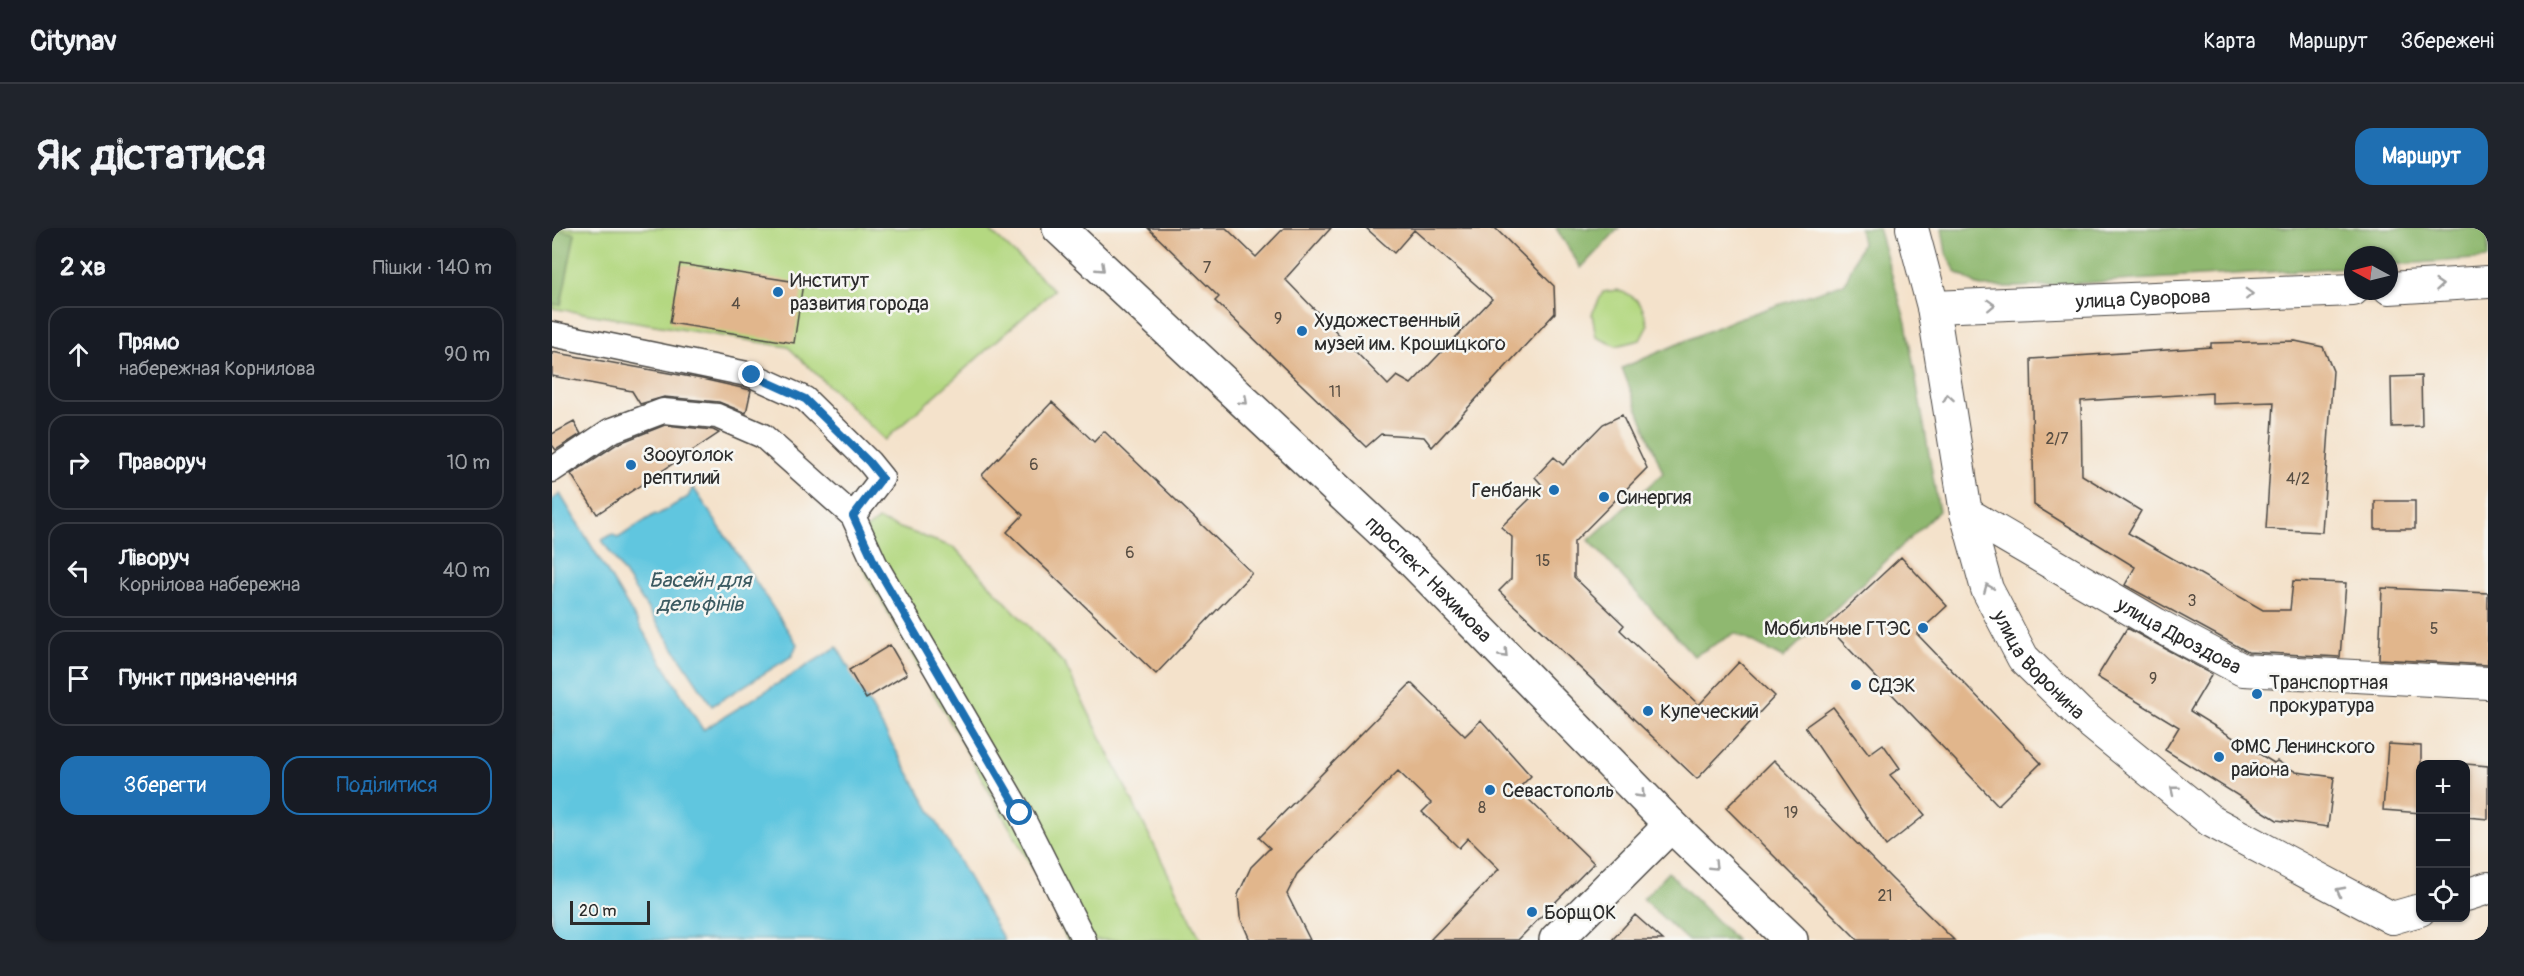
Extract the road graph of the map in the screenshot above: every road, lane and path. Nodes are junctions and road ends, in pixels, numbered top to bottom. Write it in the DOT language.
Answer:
graph roads {
  1 [pos="1059,228"];
  2 [pos="1912,228"];
  3 [pos="2488,282"];
  4 [pos="2398,287"];
  5 [pos="2344,290"];
  6 [pos="1933,307"];
  7 [pos="552,334"];
  8 [pos="552,470"];
  9 [pos="1966,513"];
  10 [pos="853,516"];
  11 [pos="2488,683"];
  12 [pos="1671,825"];
  13 [pos="2488,888"];
  14 [pos="2470,894"];
  15 [pos="2402,923"];
  16 [pos="1084,940"];
  17 [pos="1556,940"];
  18 [pos="1791,940"];
  1 -- 12 [label="main road, проспект Нахимова, one-way"];
  2 -- 6 [label="street, улица Воронина"];
  4 -- 3 [label="street, one-way"];
  6 -- 5 [label="street, улица Суворова, one-way"];
  9 -- 6 [label="street, улица Воронина, one-way"];
  7 -- 10 [label="street"];
  8 -- 10 [label="street"];
  9 -- 11 [label="street, улица Дроздова"];
  15 -- 9 [label="street, улица Воронина, one-way"];
  10 -- 16 [label="street"];
  12 -- 17 [label="main road"];
  12 -- 18 [label="main road, проспект Нахимова, one-way"];
  13 -- 14 [label="street"];
}
